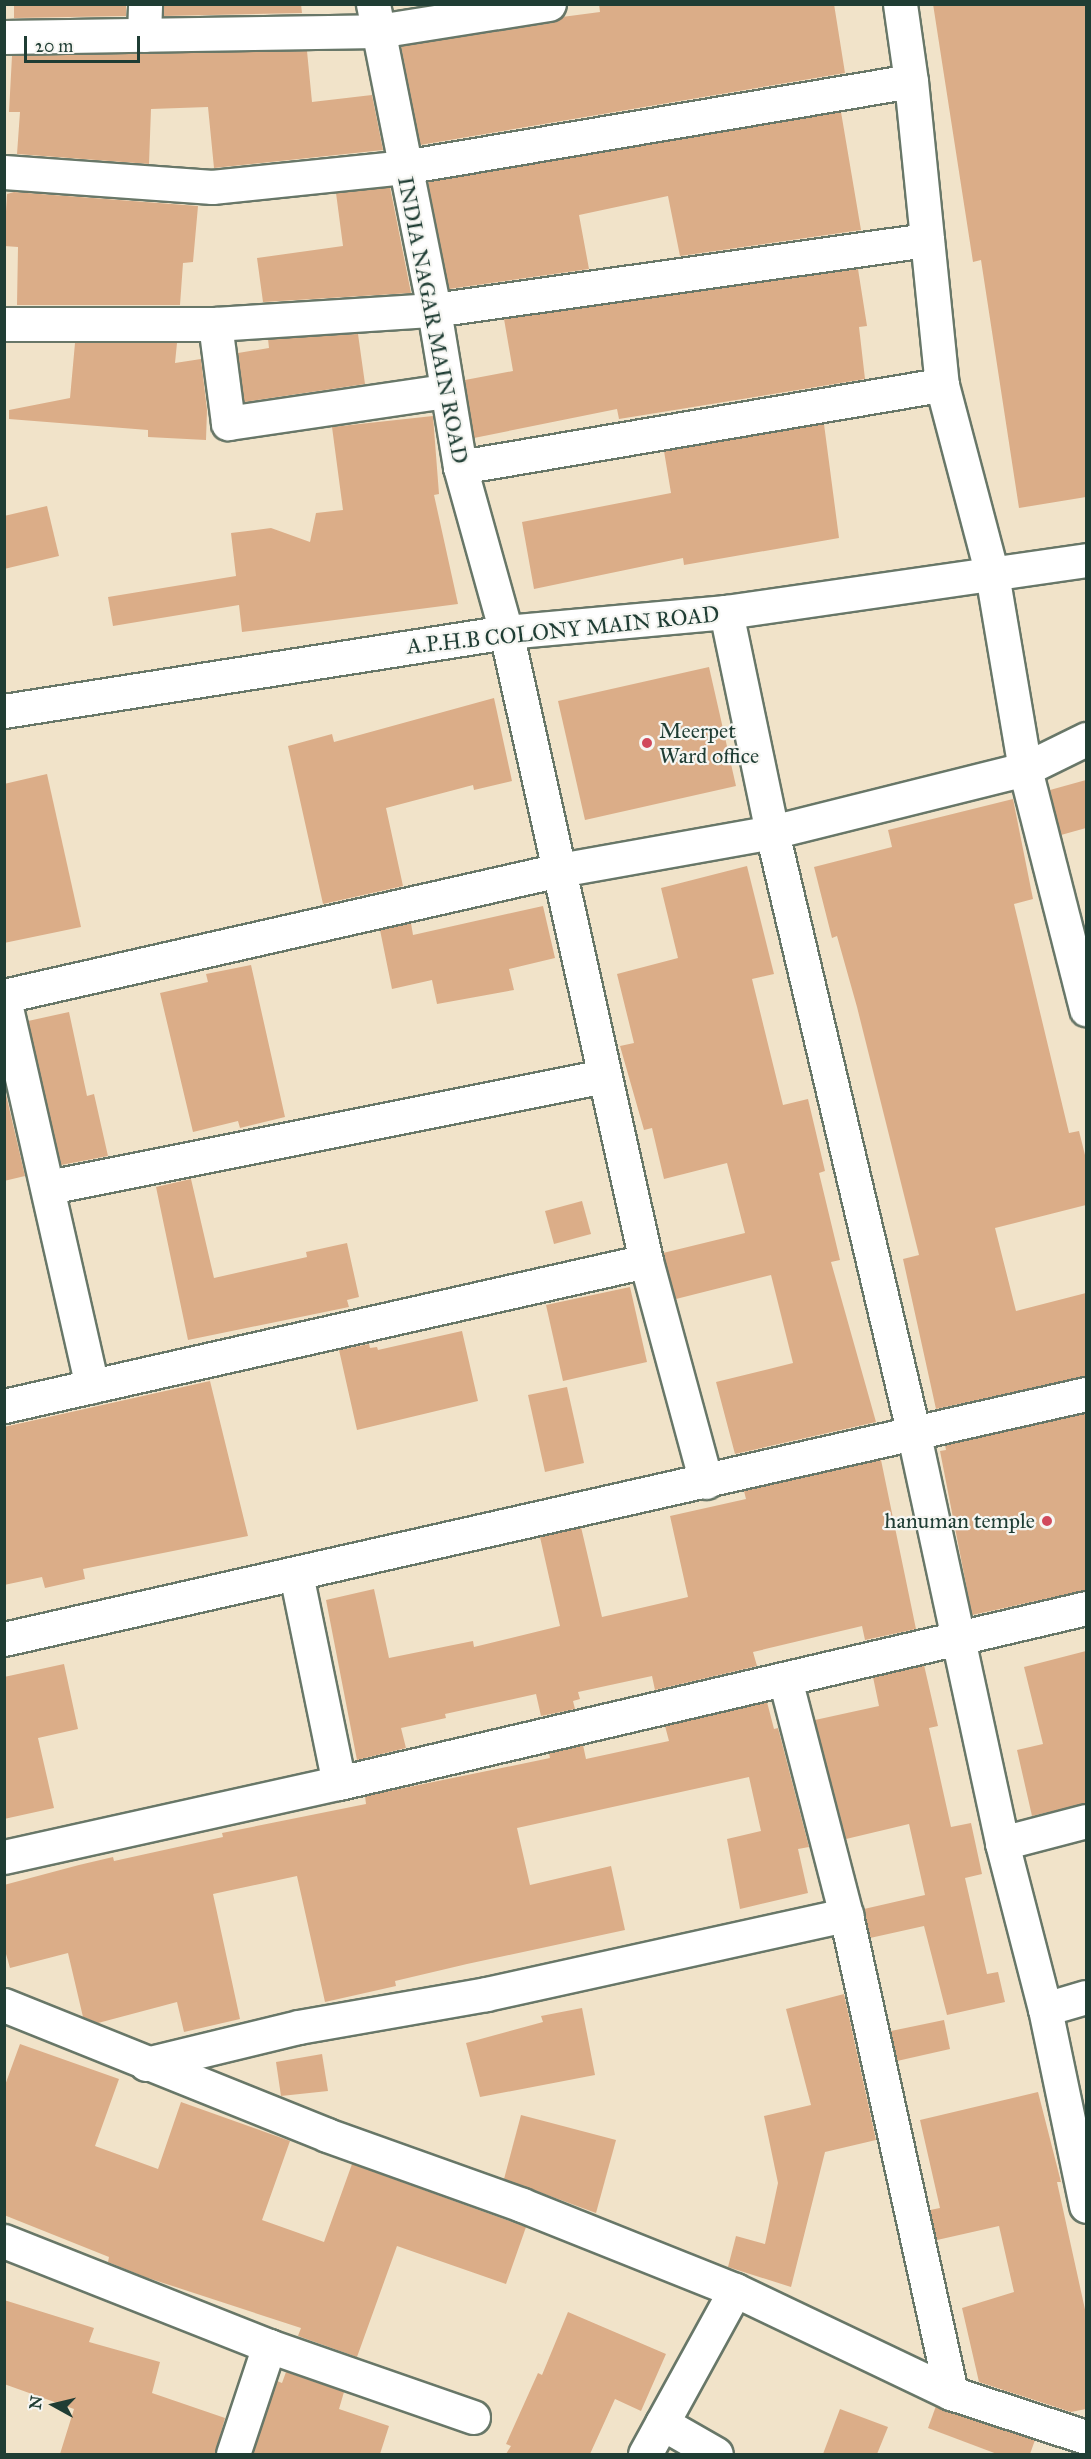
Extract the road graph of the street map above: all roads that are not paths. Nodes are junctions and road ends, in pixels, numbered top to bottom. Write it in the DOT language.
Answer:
graph roads {
  1 [pos="900,4"];
  2 [pos="529,6"];
  3 [pos="376,18"];
  4 [pos="145,20"];
  5 [pos="4,37"];
  6 [pos="912,81"];
  7 [pos="404,167"];
  8 [pos="4,172"];
  9 [pos="927,240"];
  10 [pos="434,310"];
  11 [pos="4,324"];
  12 [pos="214,324"];
  13 [pos="942,385"];
  14 [pos="445,391"];
  15 [pos="460,467"];
  16 [pos="1086,560"];
  17 [pos="992,574"];
  18 [pos="726,612"];
  19 [pos="506,632"];
  20 [pos="4,711"];
  21 [pos="1086,739"];
  22 [pos="1025,769"];
  23 [pos="772,832"];
  24 [pos="559,870"];
  25 [pos="4,997"];
  26 [pos="1086,1009"];
  27 [pos="604,1076"];
  28 [pos="49,1187"];
  29 [pos="646,1261"];
  30 [pos="92,1386"];
  31 [pos="1086,1394"];
  32 [pos="4,1406"];
  33 [pos="914,1435"];
  34 [pos="706,1482"];
  35 [pos="296,1574"];
  36 [pos="1086,1608"];
  37 [pos="958,1638"];
  38 [pos="4,1639"];
  39 [pos="785,1679"];
  40 [pos="339,1784"];
  41 [pos="1086,1821"];
  42 [pos="1002,1843"];
  43 [pos="4,1857"];
  44 [pos="846,1915"];
  45 [pos="1086,1997"];
  46 [pos="4,2005"];
  47 [pos="1045,2009"];
  48 [pos="146,2064"];
  49 [pos="1081,2155"];
  50 [pos="1086,2206"];
  51 [pos="4,2241"];
  52 [pos="735,2290"];
  53 [pos="268,2346"];
  54 [pos="951,2393"];
  55 [pos="473,2417"];
  56 [pos="662,2423"];
  57 [pos="1086,2437"];
  58 [pos="233,2454"];
  59 [pos="645,2454"];
  60 [pos="716,2454"];
  1 -- 6 [label="street"];
  2 -- 3 [label="street"];
  3 -- 4 [label="street"];
  3 -- 7 [label="street, INDIA NAGAR MAIN ROAD"];
  4 -- 5 [label="street"];
  6 -- 7 [label="street"];
  6 -- 9 [label="street"];
  7 -- 8 [label="street"];
  7 -- 10 [label="street, INDIA NAGAR MAIN ROAD"];
  9 -- 10 [label="street"];
  9 -- 13 [label="street"];
  10 -- 12 [label="street"];
  10 -- 14 [label="street, INDIA NAGAR MAIN ROAD"];
  11 -- 12 [label="street"];
  12 -- 14 [label="street"];
  13 -- 15 [label="street"];
  13 -- 17 [label="street"];
  14 -- 15 [label="street, INDIA NAGAR MAIN ROAD"];
  15 -- 19 [label="street, INDIA NAGAR MAIN ROAD"];
  16 -- 17 [label="street, A.P.H.B COLONY MAIN ROAD"];
  17 -- 18 [label="street, A.P.H.B COLONY MAIN ROAD"];
  17 -- 22 [label="street"];
  18 -- 19 [label="street, A.P.H.B COLONY MAIN ROAD"];
  18 -- 23 [label="street"];
  19 -- 20 [label="street, A.P.H.B COLONY MAIN ROAD"];
  19 -- 24 [label="street, INDIA NAGAR MAIN ROAD"];
  21 -- 22 [label="street"];
  22 -- 23 [label="street"];
  22 -- 26 [label="street"];
  23 -- 24 [label="street"];
  23 -- 33 [label="street"];
  24 -- 25 [label="street"];
  24 -- 27 [label="street, INDIA NAGAR MAIN ROAD"];
  25 -- 28 [label="street"];
  27 -- 28 [label="street"];
  27 -- 29 [label="street, INDIA NAGAR MAIN ROAD"];
  28 -- 30 [label="street"];
  29 -- 30 [label="street"];
  29 -- 34 [label="street, INDIA NAGAR MAIN ROAD"];
  30 -- 32 [label="street"];
  31 -- 33 [label="street"];
  33 -- 34 [label="street"];
  33 -- 37 [label="street"];
  34 -- 35 [label="street"];
  35 -- 38 [label="street"];
  35 -- 40 [label="street"];
  36 -- 37 [label="street"];
  37 -- 39 [label="street"];
  37 -- 42 [label="street"];
  39 -- 40 [label="street"];
  39 -- 44 [label="street"];
  40 -- 43 [label="street"];
  41 -- 42 [label="street"];
  42 -- 47 [label="street"];
  44 -- 48 [label="street"];
  44 -- 54 [label="street"];
  45 -- 47 [label="street"];
  46 -- 48 [label="street"];
  47 -- 49 [label="street"];
  48 -- 52 [label="street"];
  49 -- 50 [label="street"];
  51 -- 53 [label="street"];
  52 -- 54 [label="street"];
  52 -- 56 [label="street"];
  53 -- 55 [label="street"];
  53 -- 58 [label="street"];
  54 -- 57 [label="street"];
  56 -- 59 [label="street"];
  56 -- 60 [label="street"];
}
